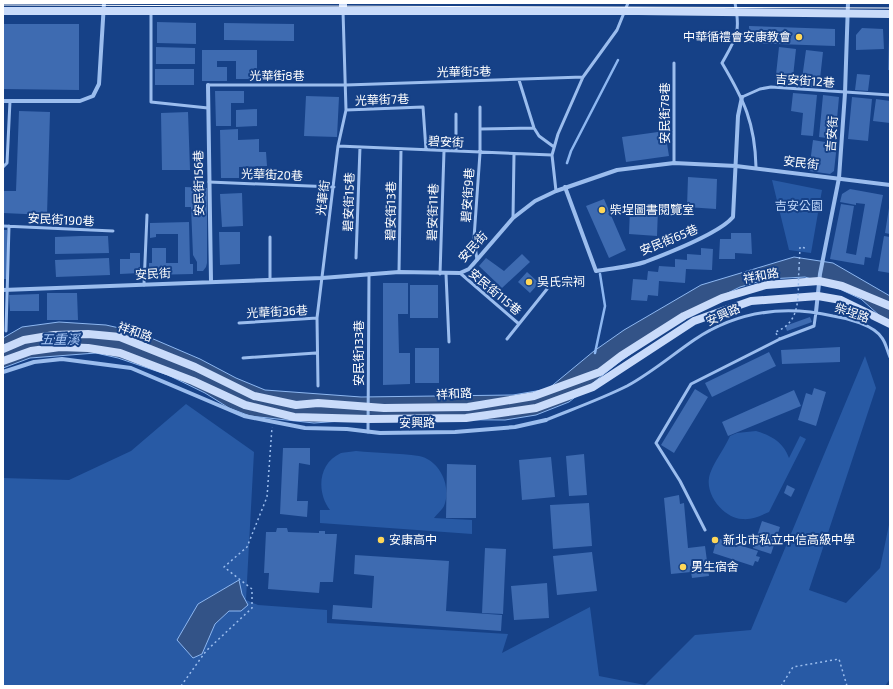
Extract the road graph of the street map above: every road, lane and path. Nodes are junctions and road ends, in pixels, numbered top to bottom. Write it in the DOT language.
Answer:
graph roads {
  1 [pos="735,3"];
  2 [pos="848,3"];
  3 [pos="104,7"];
  4 [pos="343,7"];
  5 [pos="626,7"];
  6 [pos="3,11"];
  7 [pos="151,11"];
  8 [pos="737,12"];
  9 [pos="848,14"];
  10 [pos="890,14"];
  11 [pos="674,63"];
  12 [pos="583,77"];
  13 [pos="519,80"];
  14 [pos="208,85"];
  15 [pos="346,85"];
  16 [pos="845,93"];
  17 [pos="890,95"];
  18 [pos="742,97"];
  19 [pos="3,101"];
  20 [pos="10,101"];
  21 [pos="480,107"];
  22 [pos="208,108"];
  23 [pos="346,110"];
  24 [pos="456,114"];
  25 [pos="534,128"];
  26 [pos="480,129"];
  27 [pos="338,146"];
  28 [pos="360,147"];
  29 [pos="554,147"];
  30 [pos="401,149"];
  31 [pos="426,150"];
  32 [pos="444,151"];
  33 [pos="456,151"];
  34 [pos="480,153"];
  35 [pos="514,154"];
  36 [pos="552,155"];
  37 [pos="674,163"];
  38 [pos="736,166"];
  39 [pos="3,167"];
  40 [pos="756,167"];
  41 [pos="839,178"];
  42 [pos="209,182"];
  43 [pos="890,185"];
  44 [pos="334,186"];
  45 [pos="565,187"];
  46 [pos="556,191"];
  47 [pos="147,215"];
  48 [pos="513,218"];
  49 [pos="3,226"];
  50 [pos="9,226"];
  51 [pos="113,231"];
  52 [pos="270,237"];
  53 [pos="805,248"];
  54 [pos="356,258"];
  55 [pos="477,260"];
  56 [pos="399,272"];
  57 [pos="460,273"];
  58 [pos="369,274"];
  59 [pos="440,274"];
  60 [pos="446,274"];
  61 [pos="270,278"];
  62 [pos="322,278"];
  63 [pos="819,278"];
  64 [pos="211,281"];
  65 [pos="144,285"];
  66 [pos="547,289"];
  67 [pos="5,290"];
  68 [pos="818,296"];
  69 [pos="890,306"];
  70 [pos="816,312"];
  71 [pos="317,318"];
  72 [pos="239,323"];
  73 [pos="519,324"];
  74 [pos="890,324"];
  75 [pos="6,331"];
  76 [pos="507,339"];
  77 [pos="780,339"];
  78 [pos="449,342"];
  79 [pos="3,349"];
  80 [pos="316,353"];
  81 [pos="890,357"];
  82 [pos="243,358"];
  83 [pos="3,361"];
  84 [pos="3,372"];
  85 [pos="318,386"];
  86 [pos="368,407"];
  87 [pos="369,419"];
  88 [pos="546,420"];
  89 [pos="272,422"];
  90 [pos="368,432"];
  91 [pos="705,530"];
  92 [pos="181,686"];
  93 [pos="781,686"];
  94 [pos="847,686"];
  1 -- 8 [label="lane"];
  2 -- 9 [label="street, 吉安街"];
  3 -- 6 [label="main road"];
  3 -- 7 [label="main road"];
  3 -- 20 [label="street"];
  4 -- 5 [label="main road"];
  4 -- 7 [label="main road"];
  4 -- 15 [label="lane, 光華街"];
  5 -- 8 [label="main road"];
  5 -- 12 [label="lane"];
  7 -- 22 [label="lane"];
  8 -- 9 [label="main road"];
  8 -- 18 [label="lane"];
  9 -- 10 [label="main road"];
  9 -- 16 [label="street, 吉安街"];
  11 -- 37 [label="lane, 安民街78巷"];
  12 -- 13 [label="lane, 光華街5巷"];
  12 -- 29 [label="lane"];
  13 -- 15 [label="lane, 光華街5巷"];
  13 -- 25 [label="lane"];
  14 -- 15 [label="lane, 光華街8巷"];
  14 -- 22 [label="street, 安民街156巷"];
  15 -- 23 [label="lane, 光華街"];
  16 -- 17 [label="lane, 吉安街12巷"];
  16 -- 18 [label="lane, 吉安街12巷"];
  16 -- 41 [label="street, 吉安街"];
  18 -- 38 [label="street"];
  18 -- 40 [label="lane"];
  19 -- 20 [label="street"];
  20 -- 39 [label="lane"];
  21 -- 26 [label="lane, 碧安街9巷"];
  22 -- 42 [label="street, 安民街156巷"];
  23 -- 27 [label="lane, 光華街"];
  23 -- 31 [label="lane, 光華街7巷"];
  24 -- 33 [label="lane"];
  25 -- 26 [label="lane"];
  25 -- 29 [label="lane"];
  26 -- 34 [label="lane, 碧安街9巷"];
  27 -- 28 [label="lane, 碧安街"];
  27 -- 44 [label="lane, 光華街"];
  28 -- 30 [label="lane, 碧安街"];
  28 -- 54 [label="lane, 碧安街15巷"];
  29 -- 36 [label="lane"];
  30 -- 31 [label="lane, 碧安街"];
  30 -- 56 [label="lane, 碧安街13巷"];
  31 -- 32 [label="lane, 碧安街"];
  32 -- 33 [label="lane, 碧安街"];
  32 -- 59 [label="lane, 碧安街11巷"];
  33 -- 34 [label="lane, 碧安街"];
  34 -- 35 [label="lane, 碧安街"];
  34 -- 55 [label="lane, 碧安街9巷"];
  35 -- 36 [label="lane, 碧安街"];
  35 -- 48 [label="lane"];
  36 -- 46 [label="lane"];
  37 -- 38 [label="street, 安民街"];
  37 -- 45 [label="street, 安民街"];
  38 -- 40 [label="street, 安民街"];
  38 -- 45 [label="street, 安民街65巷"];
  40 -- 41 [label="street, 安民街"];
  41 -- 43 [label="street, 安民街"];
  41 -- 63 [label="street, 吉安街"];
  42 -- 44 [label="lane, 光華街20巷"];
  42 -- 64 [label="street, 安民街156巷"];
  44 -- 62 [label="lane, 光華街"];
  45 -- 46 [label="street, 安民街"];
  46 -- 48 [label="street, 安民街"];
  47 -- 65 [label="lane"];
  48 -- 55 [label="street, 安民街"];
  49 -- 50 [label="lane, 安民街190巷"];
  50 -- 51 [label="lane, 安民街190巷"];
  50 -- 67 [label="lane"];
  52 -- 61 [label="lane"];
  53 -- 77 [label="path, bridge"];
  55 -- 57 [label="street, 安民街"];
  56 -- 58 [label="street, 安民街"];
  56 -- 59 [label="street, 安民街"];
  57 -- 60 [label="street, 安民街"];
  57 -- 73 [label="lane, 安民街115巷"];
  58 -- 62 [label="street, 安民街"];
  58 -- 86 [label="lane, 安民街133巷"];
  59 -- 60 [label="street, 安民街"];
  60 -- 78 [label="lane"];
  61 -- 62 [label="street, 安民街"];
  61 -- 64 [label="street, 安民街"];
  62 -- 71 [label="lane, 光華街"];
  63 -- 68 [label="street, 吉安街"];
  63 -- 69 [label="main road, 祥和路"];
  63 -- 86 [label="main road, 祥和路"];
  64 -- 65 [label="street, 安民街"];
  65 -- 67 [label="street, 安民街"];
  66 -- 73 [label="lane"];
  67 -- 75 [label="lane"];
  68 -- 70 [label="street, 吉安街"];
  68 -- 74 [label="main road, 祥和路"];
  68 -- 87 [label="main road, 祥和路"];
  70 -- 77 [label="lane"];
  70 -- 81 [label="lane, 柴埕路"];
  70 -- 88 [label="lane, 安興路"];
  71 -- 72 [label="lane, 光華街36巷"];
  71 -- 80 [label="lane, 光華街"];
  73 -- 76 [label="lane"];
  77 -- 91 [label="lane"];
  79 -- 86 [label="main road, 祥和路"];
  80 -- 82 [label="lane"];
  80 -- 85 [label="lane, 光華街"];
  83 -- 87 [label="main road, 祥和路"];
  84 -- 89 [label="street, 安興路"];
  86 -- 87 [label="lane, 安民街133巷"];
  87 -- 90 [label="lane, 安民街133巷"];
  88 -- 90 [label="street, 安興路"];
  89 -- 90 [label="street, 安興路"];
  89 -- 92 [label="path"];
  93 -- 94 [label="path"];
}
